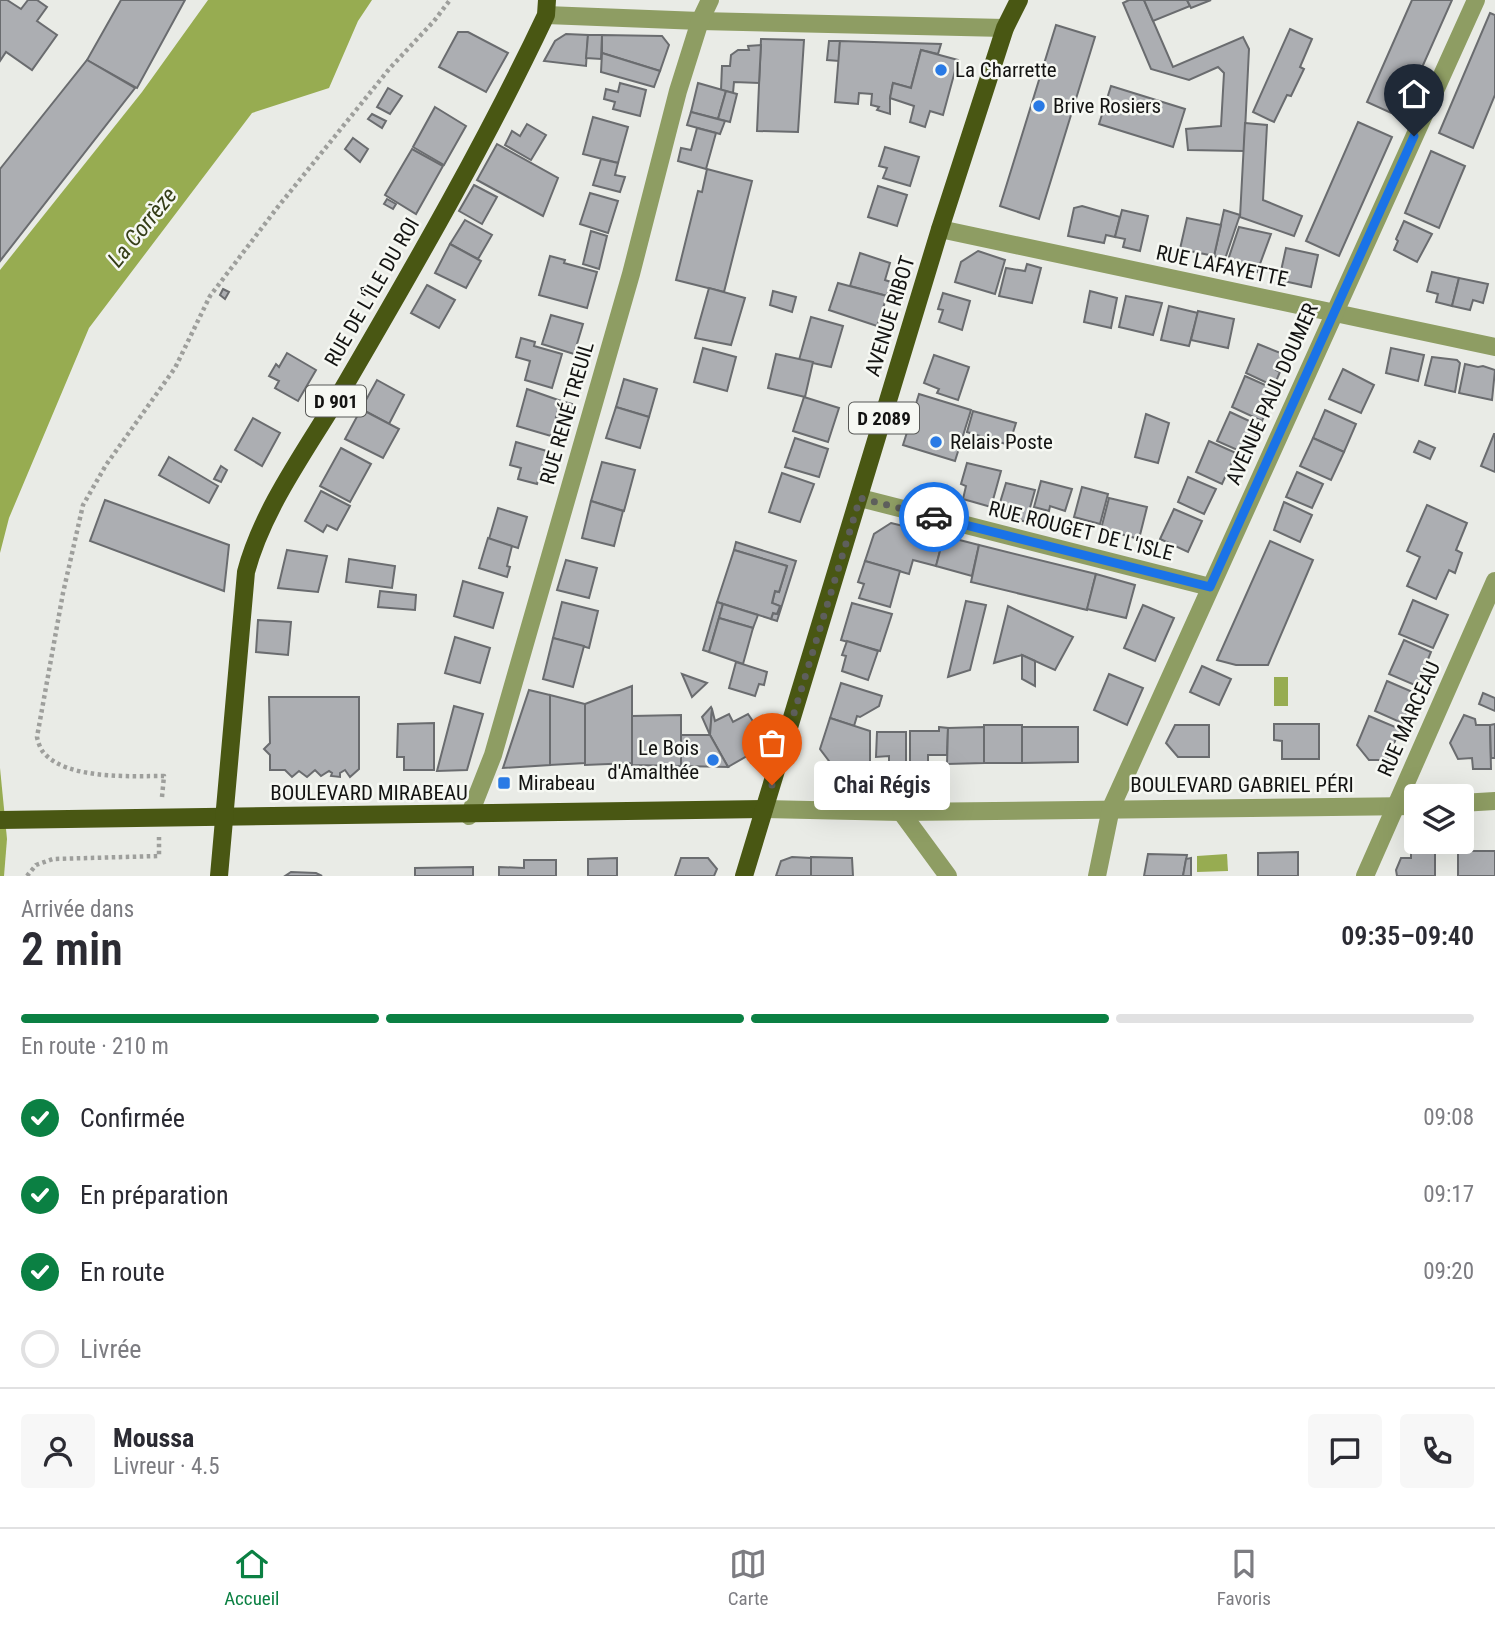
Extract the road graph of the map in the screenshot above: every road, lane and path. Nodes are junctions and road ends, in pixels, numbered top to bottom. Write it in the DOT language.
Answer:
graph roads {
  1 [pos="450,0"];
  2 [pos="710,0"];
  3 [pos="1019,0"];
  4 [pos="1476,0"];
  5 [pos="547,7"];
  6 [pos="700,21"];
  7 [pos="1005,27"];
  8 [pos="940,229"];
  9 [pos="1334,313"];
  10 [pos="1495,347"];
  11 [pos="860,498"];
  12 [pos="1495,580"];
  13 [pos="1210,587"];
  14 [pos="1495,801"];
  15 [pos="1474,802"];
  16 [pos="1394,807"];
  17 [pos="1404,807"];
  18 [pos="1111,808"];
  19 [pos="764,809"];
  20 [pos="901,812"];
  21 [pos="224,816"];
  22 [pos="469,816"];
  23 [pos="159,817"];
  24 [pos="0,820"];
  25 [pos="27,876"];
  26 [pos="219,876"];
  27 [pos="744,876"];
  28 [pos="948,876"];
  29 [pos="1097,876"];
  30 [pos="1365,876"];
  1 -- 23 [label="path"];
  2 -- 6 [label="street, RUE RENÉ TREUIL"];
  3 -- 7 [label="main road, AVENUE RIBOT / D 2089"];
  4 -- 9 [label="street, AVENUE PAUL DOUMER"];
  5 -- 6 [label="street"];
  5 -- 21 [label="main road, RUE DE L'ÎLE DU ROI / D 901"];
  6 -- 7 [label="street"];
  6 -- 22 [label="street, RUE RENÉ TREUIL"];
  7 -- 8 [label="main road, AVENUE RIBOT / D 2089"];
  8 -- 9 [label="street, RUE LAFAYETTE"];
  8 -- 11 [label="main road, AVENUE RIBOT / D 2089"];
  9 -- 10 [label="street, RUE LAFAYETTE"];
  9 -- 13 [label="street, AVENUE PAUL DOUMER"];
  11 -- 13 [label="street, RUE ROUGET DE L'ISLE"];
  11 -- 19 [label="main road, AVENUE RIBOT / D 2089"];
  12 -- 16 [label="street, RUE MARCEAU"];
  13 -- 18 [label="street, AVENUE PAUL DOUMER"];
  14 -- 15 [label="street"];
  16 -- 17 [label="street, BOULEVARD GABRIEL PÉRI"];
  16 -- 18 [label="street, BOULEVARD GABRIEL PÉRI"];
  16 -- 30 [label="street, RUE MARCEAU"];
  18 -- 20 [label="street, BOULEVARD GABRIEL PÉRI"];
  18 -- 29 [label="street, AVENUE PAUL DOUMER"];
  19 -- 20 [label="street, BOULEVARD GABRIEL PÉRI"];
  19 -- 22 [label="main road, BOULEVARD MIRABEAU"];
  19 -- 27 [label="main road, D 2089"];
  20 -- 28 [label="street"];
  21 -- 22 [label="main road, BOULEVARD MIRABEAU"];
  21 -- 23 [label="main road, BOULEVARD MIRABEAU"];
  21 -- 26 [label="main road, D 901"];
  23 -- 24 [label="main road, BOULEVARD MIRABEAU"];
  23 -- 25 [label="path"];
}
